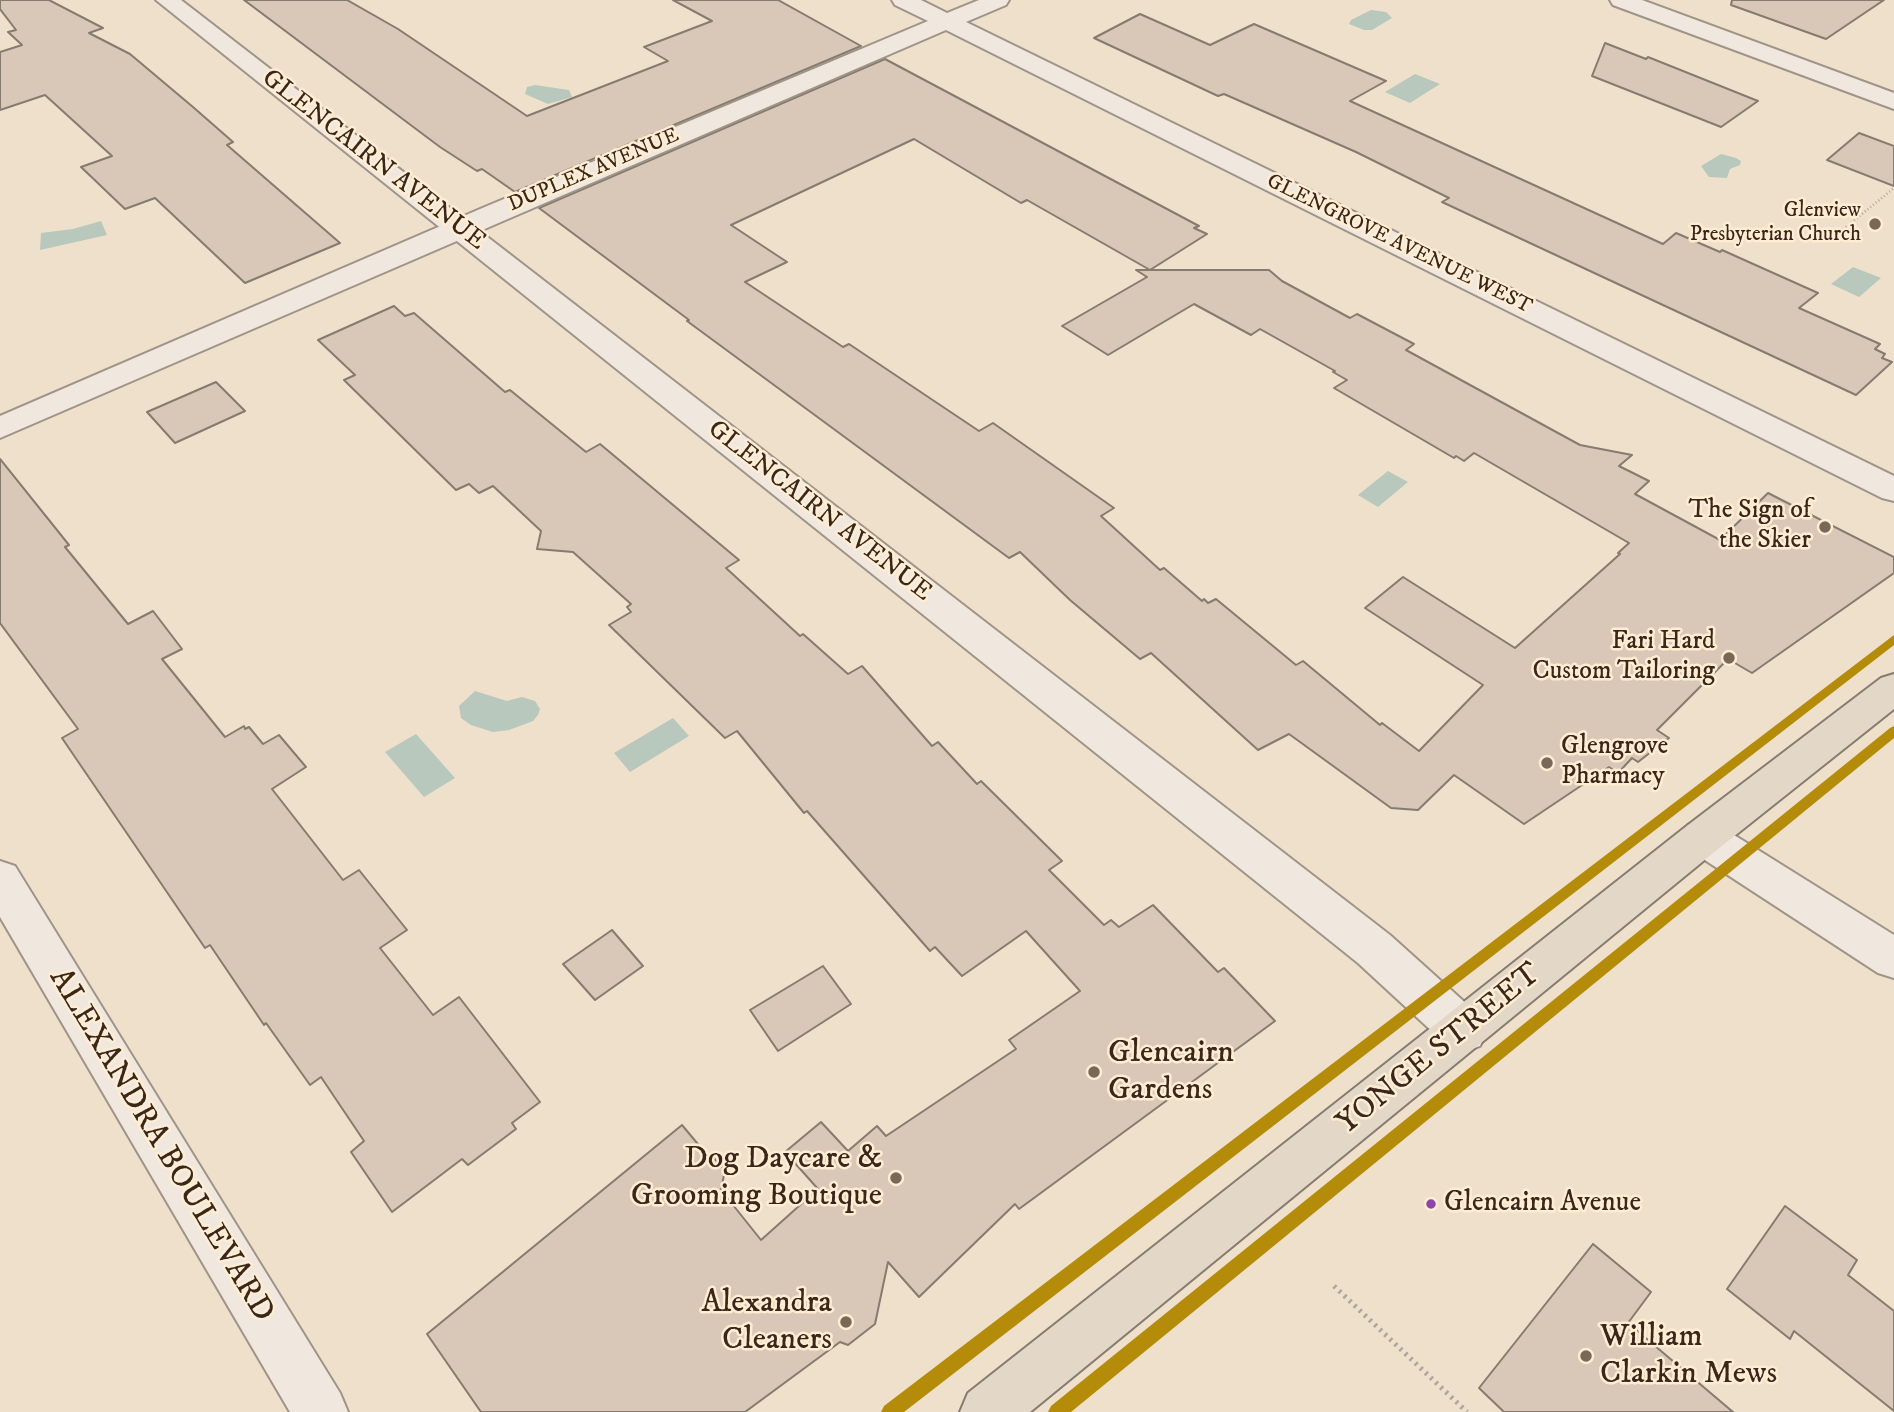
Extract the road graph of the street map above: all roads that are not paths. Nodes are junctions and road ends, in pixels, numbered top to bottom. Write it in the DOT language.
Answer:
graph roads {
  1 [pos="167,0"];
  2 [pos="903,0"];
  3 [pos="998,0"];
  4 [pos="1621,0"];
  5 [pos="946,21"];
  6 [pos="1894,102"];
  7 [pos="459,229"];
  8 [pos="0,428"];
  9 [pos="1894,490"];
  10 [pos="1894,688"];
  11 [pos="1703,837"];
  12 [pos="0,879"];
  13 [pos="1894,959"];
  14 [pos="1464,1031"];
  15 [pos="321,1412"];
  16 [pos="986,1412"];
  1 -- 7 [label="street, GLENCAIRN AVENUE"];
  2 -- 5 [label="street, GLENGROVE AVENUE WEST"];
  3 -- 5 [label="street, DUPLEX AVENUE"];
  4 -- 6 [label="street"];
  5 -- 7 [label="street, DUPLEX AVENUE"];
  5 -- 9 [label="street, GLENGROVE AVENUE WEST"];
  7 -- 8 [label="street, DUPLEX AVENUE"];
  7 -- 14 [label="street, GLENCAIRN AVENUE"];
  10 -- 11 [label="main road, YONGE STREET"];
  11 -- 13 [label="street"];
  11 -- 14 [label="main road, YONGE STREET"];
  12 -- 15 [label="street, ALEXANDRA BOULEVARD"];
  14 -- 16 [label="main road, YONGE STREET"];
}
